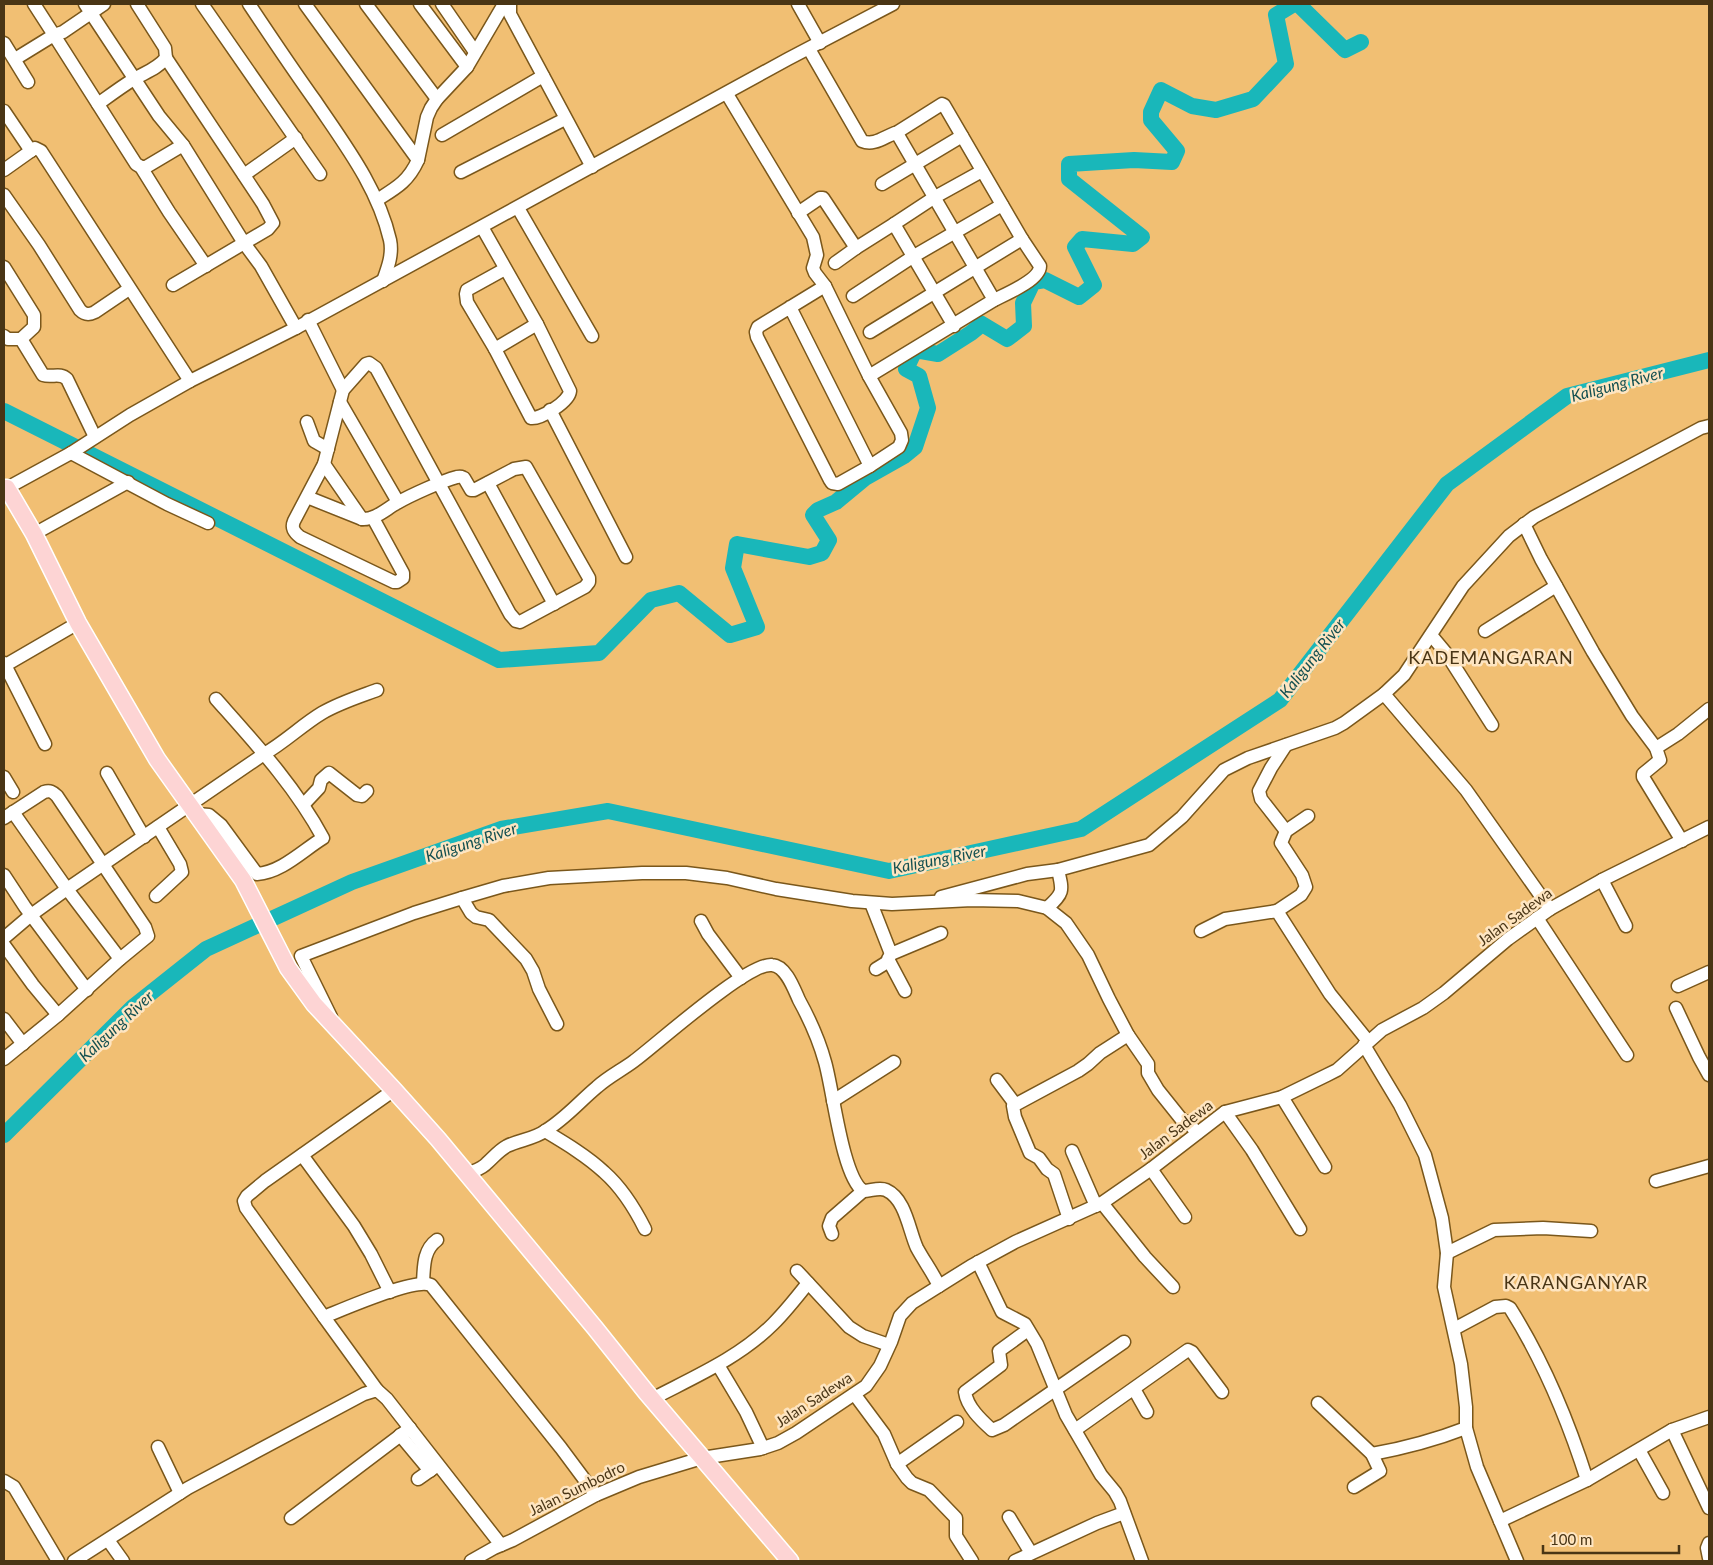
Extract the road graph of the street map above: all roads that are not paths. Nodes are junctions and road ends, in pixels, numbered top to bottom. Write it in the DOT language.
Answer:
graph roads {
  1 [pos="34,4"];
  2 [pos="104,4"];
  3 [pos="137,4"];
  4 [pos="202,4"];
  5 [pos="249,4"];
  6 [pos="305,4"];
  7 [pos="366,4"];
  8 [pos="420,4"];
  9 [pos="442,4"];
  10 [pos="504,4"];
  11 [pos="510,4"];
  12 [pos="798,4"];
  13 [pos="893,4"];
  14 [pos="88,8"];
  15 [pos="54,35"];
  16 [pos="4,43"];
  17 [pos="820,43"];
  18 [pos="809,49"];
  19 [pos="475,52"];
  20 [pos="166,58"];
  21 [pos="14,59"];
  22 [pos="467,67"];
  23 [pos="543,76"];
  24 [pos="135,78"];
  25 [pos="28,82"];
  26 [pos="727,94"];
  27 [pos="437,99"];
  28 [pos="98,104"];
  29 [pos="4,111"];
  30 [pos="565,119"];
  31 [pos="896,134"];
  32 [pos="442,135"];
  33 [pos="962,136"];
  34 [pos="296,138"];
  35 [pos="183,145"];
  36 [pos="31,151"];
  37 [pos="418,160"];
  38 [pos="916,164"];
  39 [pos="141,167"];
  40 [pos="592,167"];
  41 [pos="4,170"];
  42 [pos="982,171"];
  43 [pos="461,172"];
  44 [pos="320,174"];
  45 [pos="244,175"];
  46 [pos="882,184"];
  47 [pos="4,195"];
  48 [pos="935,198"];
  49 [pos="377,200"];
  50 [pos="1002,205"];
  51 [pos="518,208"];
  52 [pos="798,213"];
  53 [pos="894,224"];
  54 [pos="482,227"];
  55 [pos="954,232"];
  56 [pos="1022,239"];
  57 [pos="244,243"];
  58 [pos="856,248"];
  59 [pos="914,256"];
  60 [pos="835,263"];
  61 [pos="206,266"];
  62 [pos="4,267"];
  63 [pos="975,267"];
  64 [pos="505,269"];
  65 [pos="383,281"];
  66 [pos="173,285"];
  67 [pos="825,286"];
  68 [pos="130,289"];
  69 [pos="934,293"];
  70 [pos="853,296"];
  71 [pos="994,300"];
  72 [pos="790,307"];
  73 [pos="308,320"];
  74 [pos="536,324"];
  75 [pos="954,326"];
  76 [pos="296,328"];
  77 [pos="870,332"];
  78 [pos="592,336"];
  79 [pos="9,338"];
  80 [pos="495,349"];
  81 [pos="869,376"];
  82 [pos="190,381"];
  83 [pos="341,396"];
  84 [pos="550,410"];
  85 [pos="308,422"];
  86 [pos="1709,426"];
  87 [pos="92,439"];
  88 [pos="328,449"];
  89 [pos="73,452"];
  90 [pos="324,464"];
  91 [pos="870,466"];
  92 [pos="128,482"];
  93 [pos="488,483"];
  94 [pos="440,484"];
  95 [pos="5,488"];
  96 [pos="307,497"];
  97 [pos="398,502"];
  98 [pos="368,518"];
  99 [pos="208,523"];
  100 [pos="1524,524"];
  101 [pos="34,534"];
  102 [pos="626,557"];
  103 [pos="1556,586"];
  104 [pos="554,604"];
  105 [pos="78,623"];
  106 [pos="1485,631"];
  107 [pos="1431,635"];
  108 [pos="4,665"];
  109 [pos="377,690"];
  110 [pos="1384,694"];
  111 [pos="216,699"];
  112 [pos="1709,709"];
  113 [pos="1492,725"];
  114 [pos="45,744"];
  115 [pos="1286,746"];
  116 [pos="1656,748"];
  117 [pos="264,754"];
  118 [pos="108,773"];
  119 [pos="4,777"];
  120 [pos="367,791"];
  121 [pos="13,792"];
  122 [pos="304,804"];
  123 [pos="194,809"];
  124 [pos="8,815"];
  125 [pos="1308,816"];
  126 [pos="1709,827"];
  127 [pos="158,828"];
  128 [pos="1286,831"];
  129 [pos="144,837"];
  130 [pos="1682,841"];
  131 [pos="103,864"];
  132 [pos="1058,870"];
  133 [pos="4,875"];
  134 [pos="1602,880"];
  135 [pos="67,889"];
  136 [pos="156,896"];
  137 [pos="462,898"];
  138 [pos="871,902"];
  139 [pos="927,903"];
  140 [pos="1546,904"];
  141 [pos="1047,908"];
  142 [pos="1277,911"];
  143 [pos="31,915"];
  144 [pos="1537,918"];
  145 [pos="701,921"];
  146 [pos="1626,926"];
  147 [pos="1201,931"];
  148 [pos="941,933"];
  149 [pos="4,938"];
  150 [pos="4,945"];
  151 [pos="890,957"];
  152 [pos="120,959"];
  153 [pos="876,969"];
  154 [pos="1709,972"];
  155 [pos="741,978"];
  156 [pos="1678,986"];
  157 [pos="87,990"];
  158 [pos="905,991"];
  159 [pos="1676,1008"];
  160 [pos="58,1015"];
  161 [pos="4,1019"];
  162 [pos="557,1024"];
  163 [pos="335,1026"];
  164 [pos="1128,1035"];
  165 [pos="1364,1038"];
  166 [pos="23,1044"];
  167 [pos="1627,1055"];
  168 [pos="4,1059"];
  169 [pos="894,1062"];
  170 [pos="1709,1075"];
  171 [pos="997,1080"];
  172 [pos="394,1090"];
  173 [pos="1282,1097"];
  174 [pos="833,1101"];
  175 [pos="1015,1104"];
  176 [pos="1225,1112"];
  177 [pos="1194,1130"];
  178 [pos="545,1131"];
  179 [pos="1072,1151"];
  180 [pos="302,1155"];
  181 [pos="1709,1166"];
  182 [pos="1325,1167"];
  183 [pos="1151,1169"];
  184 [pos="467,1174"];
  185 [pos="1656,1181"];
  186 [pos="863,1191"];
  187 [pos="1096,1202"];
  188 [pos="1067,1213"];
  189 [pos="1185,1217"];
  190 [pos="645,1229"];
  191 [pos="1300,1229"];
  192 [pos="1591,1231"];
  193 [pos="832,1234"];
  194 [pos="437,1240"];
  195 [pos="1447,1252"];
  196 [pos="978,1262"];
  197 [pos="797,1271"];
  198 [pos="937,1280"];
  199 [pos="423,1283"];
  200 [pos="808,1283"];
  201 [pos="1173,1287"];
  202 [pos="390,1292"];
  203 [pos="324,1317"];
  204 [pos="1454,1329"];
  205 [pos="1028,1330"];
  206 [pos="882,1342"];
  207 [pos="1124,1342"];
  208 [pos="718,1365"];
  209 [pos="1055,1389"];
  210 [pos="1134,1389"];
  211 [pos="377,1390"];
  212 [pos="1222,1392"];
  213 [pos="854,1395"];
  214 [pos="652,1399"];
  215 [pos="1318,1403"];
  216 [pos="1148,1412"];
  217 [pos="1709,1417"];
  218 [pos="957,1422"];
  219 [pos="1466,1428"];
  220 [pos="1075,1430"];
  221 [pos="1672,1430"];
  222 [pos="405,1432"];
  223 [pos="158,1447"];
  224 [pos="763,1448"];
  225 [pos="1640,1450"];
  226 [pos="1372,1454"];
  227 [pos="707,1458"];
  228 [pos="897,1464"];
  229 [pos="435,1467"];
  230 [pos="418,1479"];
  231 [pos="1587,1480"];
  232 [pos="4,1481"];
  233 [pos="1354,1487"];
  234 [pos="180,1493"];
  235 [pos="1663,1493"];
  236 [pos="596,1495"];
  237 [pos="1709,1508"];
  238 [pos="1124,1513"];
  239 [pos="1009,1517"];
  240 [pos="291,1518"];
  241 [pos="1500,1521"];
  242 [pos="108,1540"];
  243 [pos="1709,1543"];
  244 [pos="501,1545"];
  245 [pos="1031,1553"];
  246 [pos="1709,1558"];
  247 [pos="58,1561"];
  248 [pos="74,1561"];
  249 [pos="123,1561"];
  250 [pos="471,1561"];
  251 [pos="790,1561"];
  252 [pos="972,1561"];
  253 [pos="1014,1561"];
  254 [pos="1142,1561"];
  255 [pos="1517,1561"];
  1 -- 15 [label="street"];
  2 -- 14 [label="street"];
  3 -- 20 [label="street"];
  4 -- 34 [label="street"];
  5 -- 49 [label="street"];
  6 -- 37 [label="street"];
  7 -- 27 [label="street"];
  8 -- 22 [label="street"];
  9 -- 19 [label="street"];
  10 -- 19 [label="street"];
  11 -- 23 [label="street"];
  12 -- 17 [label="street"];
  13 -- 17 [label="street"];
  14 -- 15 [label="street"];
  14 -- 24 [label="street"];
  15 -- 21 [label="street"];
  15 -- 28 [label="street"];
  16 -- 21 [label="street"];
  17 -- 18 [label="street"];
  18 -- 26 [label="street"];
  18 -- 31 [label="street"];
  19 -- 22 [label="street"];
  20 -- 24 [label="street"];
  20 -- 45 [label="street"];
  21 -- 25 [label="street"];
  22 -- 27 [label="street"];
  23 -- 30 [label="street"];
  23 -- 32 [label="street"];
  24 -- 28 [label="street"];
  24 -- 35 [label="street"];
  26 -- 40 [label="street"];
  26 -- 52 [label="street"];
  27 -- 37 [label="street"];
  28 -- 39 [label="street"];
  29 -- 36 [label="street"];
  30 -- 40 [label="street"];
  30 -- 43 [label="street"];
  31 -- 33 [label="street"];
  31 -- 38 [label="street"];
  33 -- 38 [label="street"];
  33 -- 42 [label="street"];
  34 -- 44 [label="street"];
  34 -- 45 [label="street"];
  35 -- 39 [label="street"];
  35 -- 57 [label="street"];
  36 -- 41 [label="street"];
  36 -- 68 [label="street"];
  37 -- 49 [label="street"];
  38 -- 46 [label="street"];
  38 -- 48 [label="street"];
  39 -- 61 [label="street"];
  40 -- 51 [label="street"];
  42 -- 48 [label="street"];
  42 -- 50 [label="street"];
  45 -- 57 [label="street"];
  47 -- 68 [label="street"];
  48 -- 53 [label="street"];
  48 -- 55 [label="street"];
  49 -- 65 [label="street"];
  50 -- 55 [label="street"];
  50 -- 56 [label="street"];
  51 -- 54 [label="street"];
  51 -- 78 [label="street"];
  52 -- 58 [label="street"];
  52 -- 67 [label="street"];
  53 -- 58 [label="street"];
  53 -- 59 [label="street"];
  54 -- 64 [label="street"];
  54 -- 65 [label="street"];
  55 -- 59 [label="street"];
  55 -- 63 [label="street"];
  56 -- 63 [label="street"];
  56 -- 71 [label="street"];
  57 -- 61 [label="street"];
  57 -- 76 [label="street"];
  58 -- 60 [label="street"];
  59 -- 69 [label="street"];
  59 -- 70 [label="street"];
  61 -- 66 [label="street"];
  62 -- 79 [label="street"];
  63 -- 69 [label="street"];
  63 -- 71 [label="street"];
  64 -- 74 [label="street"];
  64 -- 80 [label="street"];
  65 -- 73 [label="street"];
  67 -- 72 [label="street"];
  67 -- 81 [label="street"];
  68 -- 82 [label="street"];
  69 -- 75 [label="street"];
  69 -- 77 [label="street"];
  71 -- 75 [label="street"];
  72 -- 91 [label="street"];
  72 -- 91 [label="street"];
  73 -- 76 [label="street"];
  73 -- 83 [label="street"];
  74 -- 80 [label="street"];
  74 -- 84 [label="street"];
  75 -- 81 [label="street"];
  76 -- 82 [label="street"];
  79 -- 87 [label="street"];
  80 -- 84 [label="street"];
  81 -- 91 [label="street"];
  82 -- 87 [label="street"];
  83 -- 88 [label="street"];
  83 -- 94 [label="street"];
  83 -- 97 [label="street"];
  84 -- 102 [label="street"];
  85 -- 88 [label="street"];
  86 -- 100 [label="street"];
  87 -- 89 [label="street"];
  88 -- 90 [label="street"];
  89 -- 92 [label="street"];
  89 -- 95 [label="street"];
  90 -- 96 [label="street"];
  90 -- 98 [label="street"];
  92 -- 99 [label="street"];
  92 -- 101 [label="street"];
  93 -- 94 [label="street"];
  93 -- 104 [label="street"];
  93 -- 104 [label="street"];
  94 -- 97 [label="street"];
  94 -- 104 [label="street"];
  95 -- 101 [label="main road"];
  96 -- 98 [label="street"];
  96 -- 98 [label="street"];
  97 -- 98 [label="street"];
  100 -- 103 [label="street"];
  100 -- 107 [label="street"];
  101 -- 105 [label="main road"];
  103 -- 106 [label="street"];
  103 -- 116 [label="street"];
  105 -- 108 [label="street"];
  105 -- 123 [label="main road"];
  107 -- 110 [label="street"];
  107 -- 113 [label="street"];
  108 -- 114 [label="street"];
  109 -- 117 [label="street"];
  110 -- 115 [label="street"];
  110 -- 140 [label="street"];
  111 -- 117 [label="street"];
  112 -- 116 [label="street"];
  115 -- 128 [label="street"];
  115 -- 132 [label="street"];
  116 -- 130 [label="street"];
  117 -- 122 [label="street"];
  117 -- 123 [label="street"];
  118 -- 129 [label="street"];
  119 -- 121 [label="street"];
  120 -- 122 [label="street"];
  122 -- 123 [label="street"];
  123 -- 127 [label="street"];
  123 -- 163 [label="main road"];
  124 -- 131 [label="street"];
  124 -- 135 [label="street"];
  125 -- 128 [label="street"];
  126 -- 130 [label="street, Jalan Sadewa"];
  127 -- 129 [label="street"];
  127 -- 136 [label="street"];
  128 -- 142 [label="street"];
  129 -- 131 [label="street"];
  130 -- 134 [label="street, Jalan Sadewa"];
  131 -- 135 [label="street"];
  131 -- 152 [label="street"];
  132 -- 139 [label="street"];
  132 -- 141 [label="street"];
  133 -- 143 [label="street"];
  134 -- 140 [label="street, Jalan Sadewa"];
  134 -- 146 [label="street"];
  135 -- 143 [label="street"];
  135 -- 152 [label="street"];
  137 -- 138 [label="street"];
  137 -- 162 [label="street"];
  137 -- 163 [label="street"];
  138 -- 139 [label="street"];
  138 -- 151 [label="street"];
  139 -- 141 [label="street"];
  140 -- 144 [label="street, Jalan Sadewa"];
  141 -- 164 [label="street"];
  142 -- 147 [label="street"];
  142 -- 165 [label="street"];
  143 -- 149 [label="street"];
  143 -- 157 [label="street"];
  144 -- 165 [label="street, Jalan Sadewa"];
  144 -- 167 [label="street"];
  145 -- 155 [label="street"];
  148 -- 151 [label="street"];
  150 -- 160 [label="street"];
  151 -- 153 [label="street"];
  151 -- 158 [label="street"];
  152 -- 157 [label="street"];
  154 -- 156 [label="street"];
  155 -- 174 [label="street"];
  155 -- 178 [label="street"];
  157 -- 160 [label="street"];
  159 -- 170 [label="street"];
  160 -- 166 [label="street"];
  161 -- 166 [label="street"];
  163 -- 172 [label="main road"];
  164 -- 175 [label="street"];
  164 -- 177 [label="street"];
  165 -- 173 [label="street, Jalan Sadewa"];
  165 -- 195 [label="street"];
  166 -- 168 [label="street"];
  169 -- 174 [label="street"];
  171 -- 175 [label="street"];
  172 -- 180 [label="street"];
  172 -- 184 [label="main road"];
  173 -- 176 [label="street, Jalan Sadewa"];
  173 -- 182 [label="street"];
  174 -- 186 [label="street"];
  175 -- 188 [label="street"];
  176 -- 177 [label="street, Jalan Sadewa"];
  176 -- 191 [label="street"];
  177 -- 183 [label="street, Jalan Sadewa"];
  178 -- 184 [label="street"];
  178 -- 190 [label="street"];
  179 -- 187 [label="street"];
  180 -- 202 [label="street"];
  180 -- 203 [label="street"];
  181 -- 185 [label="street"];
  183 -- 187 [label="street, Jalan Sadewa"];
  183 -- 189 [label="street"];
  184 -- 214 [label="main road"];
  186 -- 193 [label="street"];
  186 -- 198 [label="street"];
  187 -- 188 [label="street, Jalan Sadewa"];
  187 -- 201 [label="street"];
  188 -- 196 [label="street, Jalan Sadewa"];
  192 -- 195 [label="street"];
  194 -- 199 [label="street"];
  195 -- 204 [label="street"];
  196 -- 198 [label="street, Jalan Sadewa"];
  196 -- 205 [label="street"];
  197 -- 200 [label="street"];
  198 -- 206 [label="street, Jalan Sadewa"];
  199 -- 202 [label="street"];
  199 -- 236 [label="street"];
  200 -- 206 [label="street"];
  200 -- 208 [label="street"];
  202 -- 203 [label="street"];
  203 -- 211 [label="street"];
  204 -- 219 [label="street"];
  204 -- 231 [label="street"];
  205 -- 209 [label="street"];
  205 -- 209 [label="street"];
  206 -- 213 [label="street, Jalan Sadewa"];
  207 -- 209 [label="street"];
  208 -- 214 [label="street"];
  208 -- 224 [label="street"];
  209 -- 220 [label="street"];
  210 -- 212 [label="street"];
  210 -- 216 [label="street"];
  210 -- 220 [label="street"];
  211 -- 222 [label="street"];
  211 -- 234 [label="street"];
  213 -- 224 [label="street, Jalan Sadewa"];
  213 -- 228 [label="street"];
  214 -- 227 [label="main road"];
  215 -- 226 [label="street"];
  217 -- 221 [label="street"];
  218 -- 228 [label="street"];
  219 -- 226 [label="street"];
  219 -- 241 [label="street"];
  220 -- 238 [label="street"];
  221 -- 225 [label="street"];
  221 -- 237 [label="street"];
  222 -- 229 [label="street"];
  222 -- 240 [label="street"];
  223 -- 234 [label="street"];
  224 -- 227 [label="street, Jalan Sadewa"];
  225 -- 231 [label="street"];
  225 -- 235 [label="street"];
  226 -- 233 [label="street"];
  227 -- 236 [label="street, Jalan Sumbodro"];
  227 -- 251 [label="main road"];
  228 -- 252 [label="street"];
  229 -- 230 [label="street"];
  229 -- 244 [label="street"];
  231 -- 241 [label="street"];
  232 -- 247 [label="street"];
  234 -- 242 [label="street"];
  236 -- 244 [label="street, Jalan Sumbodro"];
  238 -- 245 [label="street"];
  238 -- 254 [label="street"];
  239 -- 245 [label="street"];
  241 -- 255 [label="street"];
  242 -- 248 [label="street"];
  242 -- 249 [label="street"];
  243 -- 246 [label="street"];
  244 -- 250 [label="street, Jalan Sumbodro"];
  245 -- 253 [label="street"];
}
